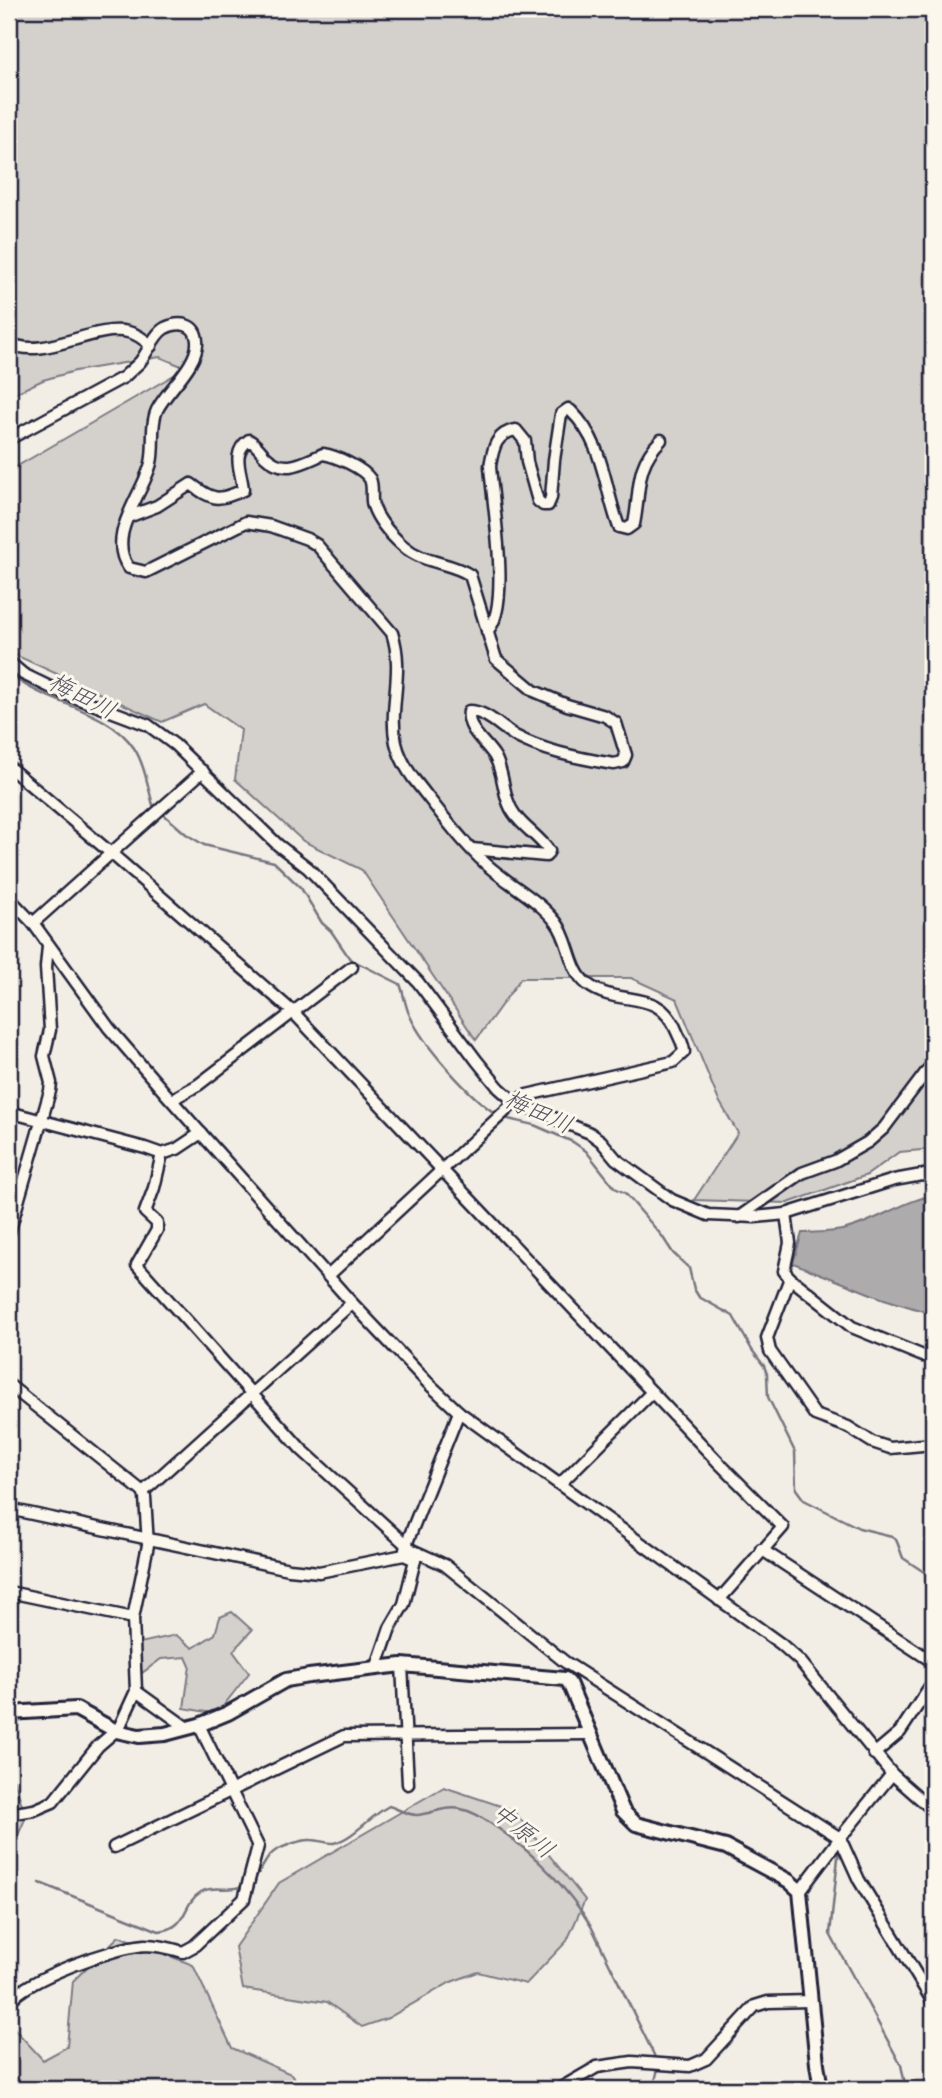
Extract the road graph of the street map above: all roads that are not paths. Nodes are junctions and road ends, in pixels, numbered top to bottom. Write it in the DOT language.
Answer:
graph roads {
  1 [pos="9,343"];
  2 [pos="151,346"];
  3 [pos="9,439"];
  4 [pos="661,440"];
  5 [pos="128,517"];
  6 [pos="487,631"];
  7 [pos="9,662"];
  8 [pos="9,767"];
  9 [pos="203,771"];
  10 [pos="472,849"];
  11 [pos="112,853"];
  12 [pos="9,898"];
  13 [pos="33,923"];
  14 [pos="48,946"];
  15 [pos="352,967"];
  16 [pos="293,1012"];
  17 [pos="933,1063"];
  18 [pos="173,1101"];
  19 [pos="515,1102"];
  20 [pos="9,1112"];
  21 [pos="40,1119"];
  22 [pos="201,1133"];
  23 [pos="162,1154"];
  24 [pos="442,1171"];
  25 [pos="933,1176"];
  26 [pos="786,1214"];
  27 [pos="739,1217"];
  28 [pos="9,1233"];
  29 [pos="329,1276"];
  30 [pos="790,1278"];
  31 [pos="352,1303"];
  32 [pos="933,1356"];
  33 [pos="9,1385"];
  34 [pos="652,1392"];
  35 [pos="252,1394"];
  36 [pos="459,1412"];
  37 [pos="933,1444"];
  38 [pos="560,1484"];
  39 [pos="143,1492"];
  40 [pos="9,1508"];
  41 [pos="147,1536"];
  42 [pos="761,1549"];
  43 [pos="405,1550"];
  44 [pos="9,1592"];
  45 [pos="719,1600"];
  46 [pos="133,1618"];
  47 [pos="565,1662"];
  48 [pos="933,1662"];
  49 [pos="402,1665"];
  50 [pos="376,1669"];
  51 [pos="559,1678"];
  52 [pos="933,1682"];
  53 [pos="136,1691"];
  54 [pos="9,1713"];
  55 [pos="192,1726"];
  56 [pos="116,1731"];
  57 [pos="590,1734"];
  58 [pos="406,1735"];
  59 [pos="874,1754"];
  60 [pos="892,1774"];
  61 [pos="408,1784"];
  62 [pos="230,1790"];
  63 [pos="933,1810"];
  64 [pos="9,1814"];
  65 [pos="840,1838"];
  66 [pos="114,1847"];
  67 [pos="800,1891"];
  68 [pos="810,2001"];
  69 [pos="9,2002"];
  70 [pos="933,2002"];
  71 [pos="933,2085"];
  72 [pos="559,2089"];
  73 [pos="821,2089"];
  74 [pos="927,2089"];
  1 -- 2 [label="street"];
  2 -- 3 [label="street"];
  2 -- 5 [label="street"];
  4 -- 6 [label="street"];
  5 -- 6 [label="street"];
  5 -- 10 [label="street"];
  6 -- 10 [label="street"];
  7 -- 9 [label="street"];
  8 -- 11 [label="street"];
  9 -- 11 [label="street"];
  9 -- 19 [label="street"];
  10 -- 19 [label="street"];
  11 -- 13 [label="street"];
  11 -- 16 [label="street"];
  12 -- 13 [label="street"];
  13 -- 14 [label="street"];
  14 -- 18 [label="street"];
  14 -- 21 [label="street"];
  15 -- 16 [label="street"];
  16 -- 18 [label="street"];
  16 -- 24 [label="street"];
  17 -- 27 [label="street"];
  18 -- 22 [label="street"];
  19 -- 24 [label="street"];
  19 -- 27 [label="street"];
  20 -- 21 [label="street"];
  21 -- 23 [label="street"];
  21 -- 28 [label="street"];
  22 -- 23 [label="street"];
  22 -- 29 [label="street"];
  23 -- 35 [label="street"];
  24 -- 29 [label="street"];
  24 -- 34 [label="street"];
  25 -- 26 [label="street"];
  26 -- 27 [label="street"];
  26 -- 30 [label="street"];
  29 -- 31 [label="street"];
  30 -- 32 [label="street"];
  30 -- 37 [label="street"];
  31 -- 35 [label="street"];
  31 -- 36 [label="street"];
  33 -- 39 [label="street"];
  34 -- 38 [label="street"];
  34 -- 42 [label="street"];
  35 -- 39 [label="street"];
  35 -- 43 [label="street"];
  36 -- 38 [label="street"];
  36 -- 43 [label="street"];
  38 -- 45 [label="street"];
  39 -- 41 [label="street"];
  40 -- 41 [label="street"];
  41 -- 43 [label="street"];
  41 -- 46 [label="street"];
  42 -- 45 [label="street"];
  42 -- 48 [label="street"];
  43 -- 47 [label="street"];
  43 -- 50 [label="street"];
  44 -- 46 [label="street"];
  45 -- 59 [label="street"];
  46 -- 53 [label="street"];
  47 -- 51 [label="street"];
  47 -- 65 [label="street"];
  49 -- 50 [label="street"];
  49 -- 51 [label="street"];
  49 -- 58 [label="street"];
  50 -- 55 [label="street"];
  51 -- 57 [label="street"];
  52 -- 59 [label="street"];
  53 -- 55 [label="street"];
  53 -- 56 [label="street"];
  54 -- 56 [label="street"];
  55 -- 56 [label="street"];
  55 -- 62 [label="street"];
  56 -- 64 [label="street"];
  57 -- 58 [label="street"];
  57 -- 67 [label="street"];
  58 -- 61 [label="street"];
  58 -- 62 [label="street"];
  59 -- 60 [label="street"];
  60 -- 63 [label="street"];
  60 -- 65 [label="street"];
  62 -- 66 [label="street"];
  62 -- 69 [label="street"];
  65 -- 67 [label="street"];
  65 -- 70 [label="street"];
  67 -- 68 [label="street"];
  68 -- 72 [label="street"];
  68 -- 73 [label="street"];
  71 -- 74 [label="street"];
}
